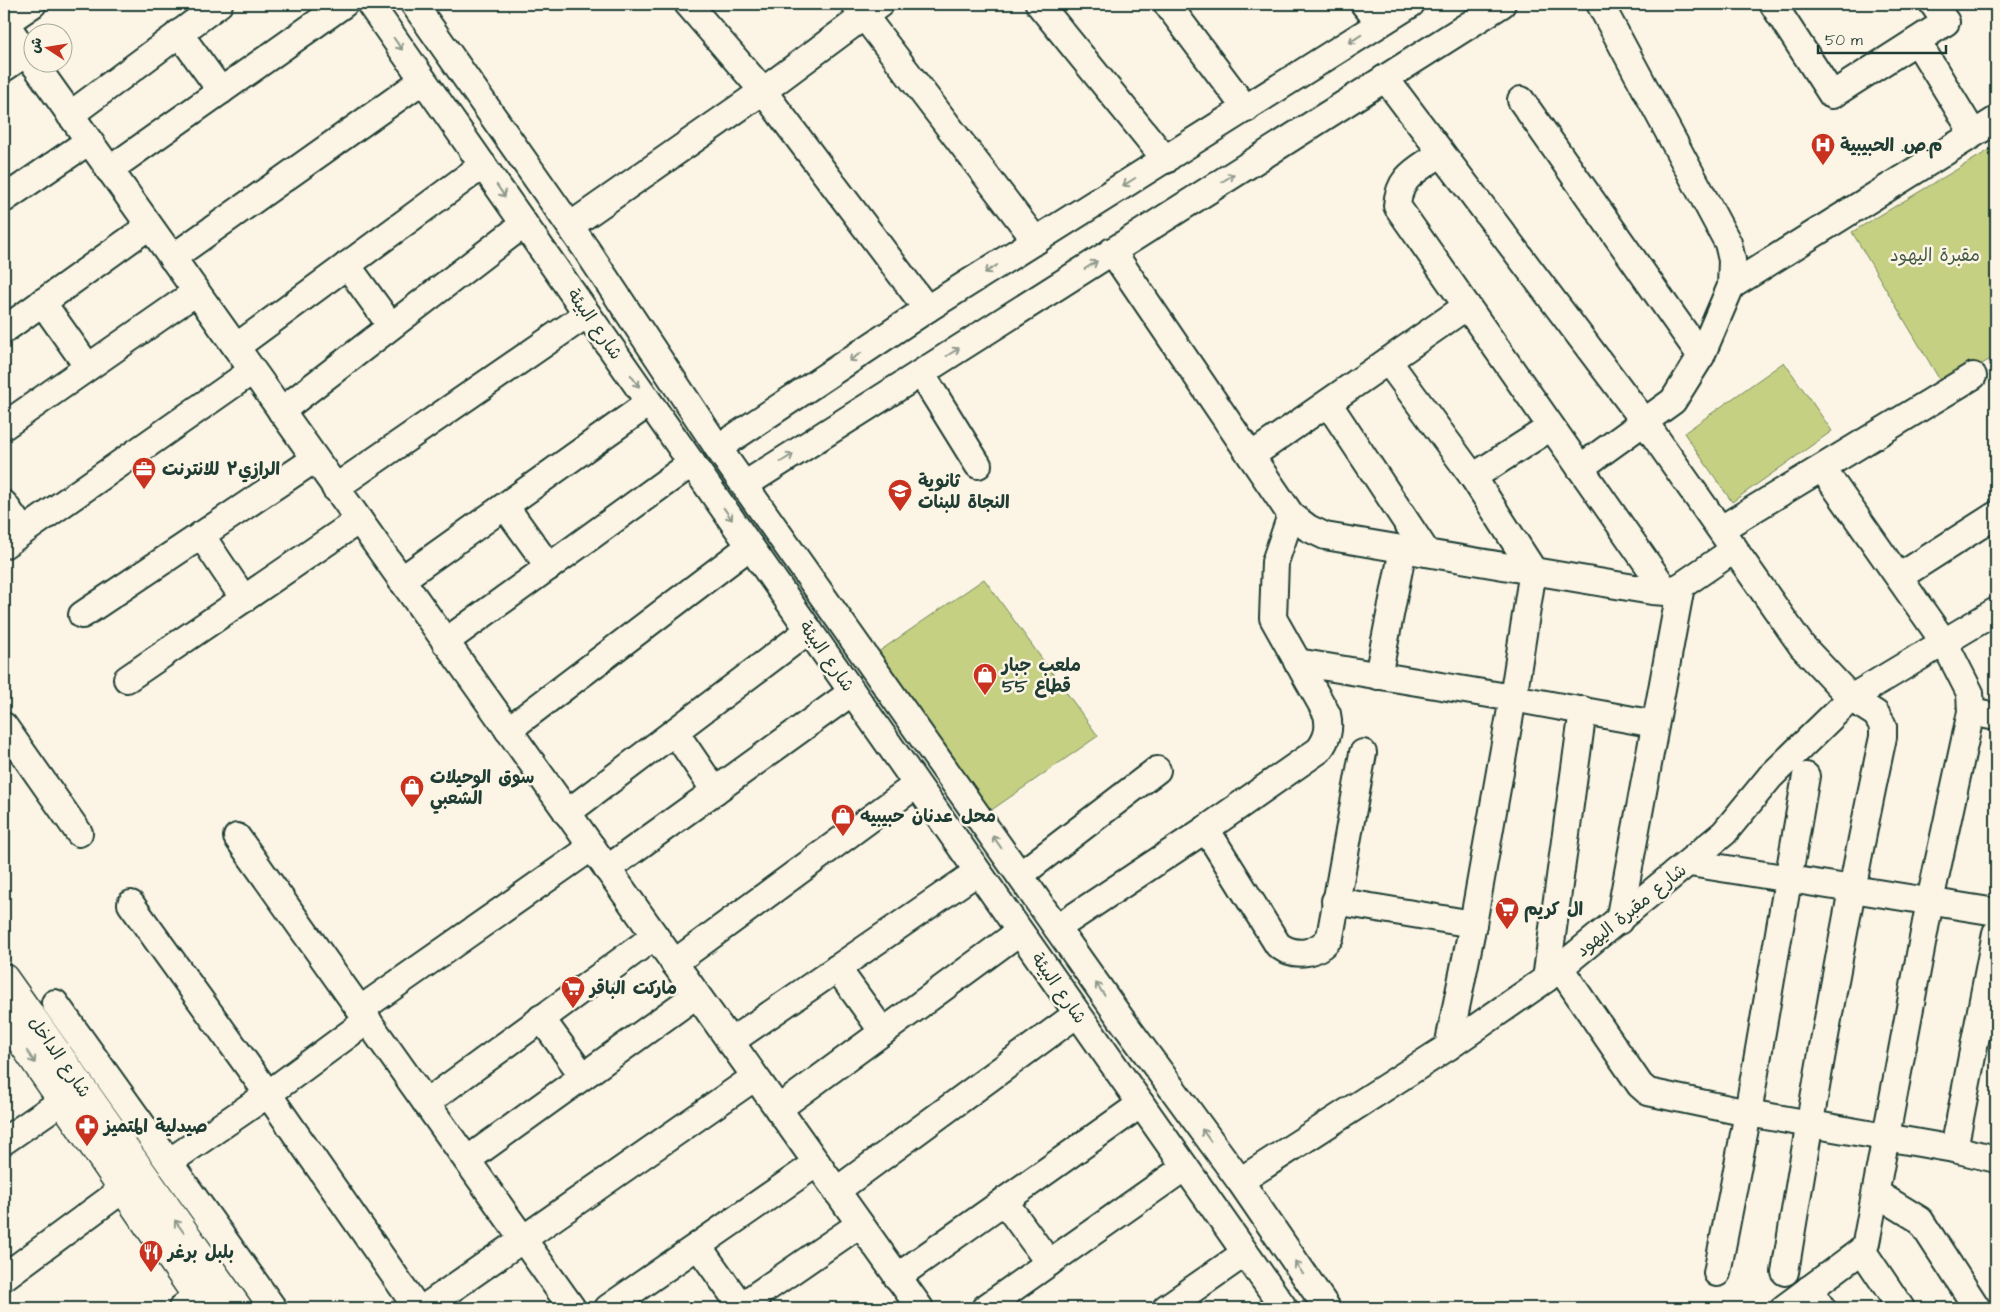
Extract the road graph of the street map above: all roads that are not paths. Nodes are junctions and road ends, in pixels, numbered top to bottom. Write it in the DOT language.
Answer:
graph roads {
  1 [pos="33,4"];
  2 [pos="219,4"];
  3 [pos="344,4"];
  4 [pos="370,4"];
  5 [pos="414,4"];
  6 [pos="688,4"];
  7 [pos="1039,4"];
  8 [pos="1167,4"];
  9 [pos="1411,4"];
  10 [pos="1502,4"];
  11 [pos="1600,4"];
  12 [pos="1773,4"];
  13 [pos="1933,4"];
  14 [pos="867,8"];
  15 [pos="1372,13"];
  16 [pos="5,22"];
  17 [pos="179,33"];
  18 [pos="1917,41"];
  19 [pos="22,47"];
  20 [pos="22,62"];
  21 [pos="4,68"];
  22 [pos="39,72"];
  23 [pos="1385,78"];
  24 [pos="424,80"];
  25 [pos="221,91"];
  26 [pos="763,91"];
  27 [pos="1521,100"];
  28 [pos="1246,109"];
  29 [pos="70,115"];
  30 [pos="1996,120"];
  31 [pos="1973,133"];
  32 [pos="89,141"];
  33 [pos="1441,153"];
  34 [pos="1166,160"];
  35 [pos="483,165"];
  36 [pos="109,170"];
  37 [pos="4,199"];
  38 [pos="524,224"];
  39 [pos="149,226"];
  40 [pos="570,226"];
  41 [pos="1036,241"];
  42 [pos="1112,252"];
  43 [pos="172,258"];
  44 [pos="347,265"];
  45 [pos="1732,286"];
  46 [pos="196,292"];
  47 [pos="42,302"];
  48 [pos="1467,306"];
  49 [pos="927,309"];
  50 [pos="587,314"];
  51 [pos="391,326"];
  52 [pos="4,330"];
  53 [pos="236,347"];
  54 [pos="1701,356"];
  55 [pos="1388,361"];
  56 [pos="88,367"];
  57 [pos="252,371"];
  58 [pos="921,373"];
  59 [pos="1973,376"];
  60 [pos="650,403"];
  61 [pos="1328,403"];
  62 [pos="280,411"];
  63 [pos="1644,421"];
  64 [pos="4,426"];
  65 [pos="1551,427"];
  66 [pos="718,448"];
  67 [pos="1251,456"];
  68 [pos="315,459"];
  69 [pos="692,463"];
  70 [pos="978,465"];
  71 [pos="1580,468"];
  72 [pos="1822,468"];
  73 [pos="1474,477"];
  74 [pos="746,484"];
  75 [pos="335,488"];
  76 [pos="4,504"];
  77 [pos="505,506"];
  78 [pos="1291,515"];
  79 [pos="1996,515"];
  80 [pos="359,520"];
  81 [pos="202,535"];
  82 [pos="13,538"];
  83 [pos="1728,539"];
  84 [pos="750,546"];
  85 [pos="1415,551"];
  86 [pos="549,567"];
  87 [pos="1533,570"];
  88 [pos="1898,577"];
  89 [pos="401,580"];
  90 [pos="1674,589"];
  91 [pos="244,599"];
  92 [pos="1996,611"];
  93 [pos="82,615"];
  94 [pos="809,630"];
  95 [pos="445,642"];
  96 [pos="1944,642"];
  97 [pos="1297,662"];
  98 [pos="1378,676"];
  99 [pos="127,679"];
  100 [pos="852,692"];
  101 [pos="1513,698"];
  102 [pos="1851,698"];
  103 [pos="1583,710"];
  104 [pos="1971,712"];
  105 [pos="1996,717"];
  106 [pos="1655,724"];
  107 [pos="4,726"];
  108 [pos="508,730"];
  109 [pos="674,732"];
  110 [pos="1362,753"];
  111 [pos="1157,770"];
  112 [pos="1806,776"];
  113 [pos="916,785"];
  114 [pos="714,791"];
  115 [pos="567,813"];
  116 [pos="1206,829"];
  117 [pos="79,833"];
  118 [pos="237,837"];
  119 [pos="592,847"];
  120 [pos="1690,863"];
  121 [pos="607,869"];
  122 [pos="977,872"];
  123 [pos="1020,875"];
  124 [pos="1789,878"];
  125 [pos="1851,888"];
  126 [pos="1335,901"];
  127 [pos="1930,901"];
  128 [pos="131,904"];
  129 [pos="1996,912"];
  130 [pos="1618,921"];
  131 [pos="1473,924"];
  132 [pos="1057,928"];
  133 [pos="1019,932"];
  134 [pos="1996,933"];
  135 [pos="654,936"];
  136 [pos="674,963"];
  137 [pos="837,968"];
  138 [pos="1553,974"];
  139 [pos="4,978"];
  140 [pos="696,994"];
  141 [pos="56,1003"];
  142 [pos="364,1014"];
  143 [pos="1078,1014"];
  144 [pos="1119,1016"];
  145 [pos="542,1018"];
  146 [pos="7,1029"];
  147 [pos="883,1032"];
  148 [pos="1093,1036"];
  149 [pos="730,1042"];
  150 [pos="1448,1046"];
  151 [pos="583,1076"];
  152 [pos="755,1077"];
  153 [pos="268,1094"];
  154 [pos="62,1101"];
  155 [pos="426,1102"];
  156 [pos="1140,1104"];
  157 [pos="778,1109"];
  158 [pos="1748,1113"];
  159 [pos="1809,1123"];
  160 [pos="1888,1137"];
  161 [pos="4,1141"];
  162 [pos="1954,1149"];
  163 [pos="1996,1159"];
  164 [pos="467,1160"];
  165 [pos="169,1162"];
  166 [pos="816,1163"];
  167 [pos="1185,1167"];
  168 [pos="1240,1181"];
  169 [pos="122,1190"];
  170 [pos="836,1191"];
  171 [pos="1876,1193"];
  172 [pos="1004,1201"];
  173 [pos="860,1224"];
  174 [pos="523,1239"];
  175 [pos="698,1246"];
  176 [pos="1862,1250"];
  177 [pos="1245,1253"];
  178 [pos="1050,1263"];
  179 [pos="1785,1272"];
  180 [pos="1717,1273"];
  181 [pos="4,1277"];
  182 [pos="897,1277"];
  183 [pos="1816,1299"];
  184 [pos="195,1305"];
  185 [pos="427,1307"];
  186 [pos="739,1307"];
  187 [pos="915,1307"];
  188 [pos="238,1308"];
  189 [pos="273,1308"];
  190 [pos="572,1308"];
  191 [pos="608,1308"];
  192 [pos="985,1308"];
  193 [pos="1166,1308"];
  194 [pos="1284,1308"];
  195 [pos="1327,1308"];
  196 [pos="1784,1308"];
  197 [pos="1901,1308"];
  198 [pos="1977,1308"];
  1 -- 16 [label="street"];
  2 -- 17 [label="street"];
  3 -- 25 [label="street"];
  4 -- 24 [label="street, شارع البيئة, one-way"];
  5 -- 40 [label="street, شارع البيئة"];
  6 -- 26 [label="street"];
  7 -- 34 [label="street"];
  8 -- 28 [label="street"];
  9 -- 15 [label="street"];
  10 -- 23 [label="street"];
  11 -- 45 [label="street"];
  12 -- 18 [label="street"];
  13 -- 18 [label="street"];
  14 -- 26 [label="street"];
  14 -- 41 [label="street"];
  15 -- 28 [label="street, one-way"];
  16 -- 19 [label="street"];
  17 -- 25 [label="street"];
  17 -- 29 [label="street"];
  18 -- 31 [label="street"];
  20 -- 21 [label="street"];
  22 -- 29 [label="street"];
  23 -- 33 [label="street"];
  42 -- 23 [label="street, one-way"];
  24 -- 35 [label="street, شارع البيئة"];
  24 -- 43 [label="street"];
  25 -- 36 [label="street"];
  26 -- 40 [label="street"];
  26 -- 49 [label="street"];
  27 -- 54 [label="street"];
  28 -- 34 [label="street"];
  29 -- 32 [label="street"];
  30 -- 31 [label="street"];
  31 -- 45 [label="street"];
  32 -- 36 [label="street"];
  32 -- 37 [label="street"];
  33 -- 48 [label="street"];
  33 -- 63 [label="street"];
  34 -- 41 [label="street, one-way"];
  35 -- 38 [label="street, شارع البيئة, one-way"];
  35 -- 44 [label="street"];
  36 -- 39 [label="street"];
  38 -- 50 [label="street, شارع البيئة"];
  38 -- 51 [label="street"];
  39 -- 43 [label="street"];
  39 -- 47 [label="street"];
  40 -- 66 [label="street, شارع البيئة"];
  41 -- 49 [label="street, one-way"];
  58 -- 42 [label="street, one-way"];
  42 -- 67 [label="street"];
  43 -- 46 [label="street"];
  44 -- 51 [label="street"];
  44 -- 53 [label="street"];
  45 -- 54 [label="street"];
  46 -- 53 [label="street"];
  46 -- 56 [label="street"];
  47 -- 52 [label="street"];
  47 -- 56 [label="street"];
  48 -- 55 [label="street"];
  48 -- 65 [label="street"];
  49 -- 66 [label="street, one-way"];
  50 -- 60 [label="street, شارع البيئة, one-way"];
  50 -- 75 [label="street"];
  51 -- 62 [label="street"];
  53 -- 57 [label="street"];
  54 -- 63 [label="street"];
  55 -- 61 [label="street"];
  55 -- 73 [label="street"];
  56 -- 64 [label="street"];
  57 -- 62 [label="street"];
  57 -- 82 [label="street"];
  58 -- 70 [label="street"];
  74 -- 58 [label="street, one-way"];
  59 -- 72 [label="street"];
  60 -- 69 [label="street, شارع البيئة"];
  60 -- 77 [label="street"];
  61 -- 67 [label="street"];
  61 -- 85 [label="street"];
  62 -- 68 [label="street"];
  63 -- 71 [label="street"];
  63 -- 83 [label="street"];
  65 -- 71 [label="street"];
  65 -- 73 [label="street"];
  66 -- 74 [label="street, شارع البيئة"];
  67 -- 78 [label="street"];
  68 -- 75 [label="street"];
  68 -- 81 [label="street"];
  69 -- 84 [label="street, شارع البيئة, one-way"];
  69 -- 86 [label="street"];
  71 -- 90 [label="street"];
  72 -- 83 [label="street"];
  72 -- 88 [label="street"];
  73 -- 87 [label="street"];
  123 -- 74 [label="street, شارع البيئة, one-way"];
  75 -- 80 [label="street"];
  76 -- 82 [label="street"];
  77 -- 86 [label="street"];
  77 -- 89 [label="street"];
  78 -- 85 [label="street"];
  78 -- 97 [label="street"];
  79 -- 88 [label="street"];
  80 -- 89 [label="street"];
  80 -- 91 [label="street"];
  81 -- 91 [label="street"];
  81 -- 93 [label="street"];
  83 -- 90 [label="street"];
  83 -- 102 [label="street"];
  84 -- 94 [label="street, شارع البيئة"];
  84 -- 108 [label="street"];
  85 -- 87 [label="street"];
  85 -- 98 [label="street"];
  86 -- 95 [label="street"];
  87 -- 90 [label="street"];
  87 -- 101 [label="street"];
  88 -- 96 [label="street"];
  89 -- 95 [label="street"];
  90 -- 106 [label="street"];
  91 -- 99 [label="street"];
  92 -- 96 [label="street, شارع مقبرة اليهود"];
  94 -- 100 [label="street, شارع البيئة"];
  94 -- 109 [label="street"];
  95 -- 108 [label="street"];
  96 -- 102 [label="street, شارع مقبرة اليهود"];
  96 -- 104 [label="street"];
  97 -- 98 [label="street"];
  97 -- 116 [label="street"];
  98 -- 101 [label="street"];
  100 -- 113 [label="street, شارع البيئة"];
  100 -- 114 [label="street"];
  101 -- 103 [label="street"];
  101 -- 131 [label="street"];
  102 -- 120 [label="street, شارع مقبرة اليهود"];
  102 -- 125 [label="street"];
  103 -- 106 [label="street"];
  103 -- 138 [label="street"];
  104 -- 105 [label="street"];
  104 -- 127 [label="street"];
  106 -- 130 [label="street"];
  107 -- 117 [label="street"];
  108 -- 115 [label="street"];
  109 -- 114 [label="street"];
  109 -- 115 [label="street"];
  110 -- 126 [label="street"];
  111 -- 123 [label="street"];
  112 -- 124 [label="street"];
  113 -- 122 [label="street, شارع البيئة"];
  113 -- 136 [label="street"];
  114 -- 121 [label="street"];
  115 -- 119 [label="street"];
  116 -- 126 [label="street"];
  116 -- 132 [label="street"];
  118 -- 142 [label="street"];
  119 -- 121 [label="street"];
  119 -- 142 [label="street"];
  120 -- 124 [label="street"];
  120 -- 130 [label="street, شارع مقبرة اليهود"];
  121 -- 135 [label="street"];
  122 -- 133 [label="street, شارع البيئة"];
  122 -- 137 [label="street"];
  123 -- 132 [label="street, شارع البيئة"];
  124 -- 125 [label="street"];
  124 -- 158 [label="street"];
  125 -- 127 [label="street"];
  125 -- 159 [label="street"];
  126 -- 131 [label="street"];
  127 -- 129 [label="street"];
  127 -- 160 [label="street"];
  128 -- 153 [label="street"];
  130 -- 138 [label="street, شارع مقبرة اليهود"];
  131 -- 150 [label="street"];
  144 -- 132 [label="street, شارع البيئة, one-way"];
  133 -- 143 [label="street, شارع البيئة"];
  133 -- 147 [label="street"];
  134 -- 162 [label="street"];
  135 -- 136 [label="street"];
  135 -- 145 [label="street"];
  136 -- 140 [label="street"];
  137 -- 147 [label="street"];
  137 -- 149 [label="street"];
  138 -- 150 [label="street, شارع مقبرة اليهود"];
  138 -- 158 [label="street"];
  188 -- 139 [label="main road, شارع الداخل, one-way"];
  140 -- 149 [label="street"];
  140 -- 151 [label="street"];
  141 -- 165 [label="street"];
  142 -- 153 [label="street"];
  142 -- 155 [label="street"];
  143 -- 148 [label="street, شارع البيئة"];
  143 -- 170 [label="street"];
  144 -- 148 [label="street"];
  168 -- 144 [label="street, شارع البيئة, one-way"];
  145 -- 151 [label="street"];
  145 -- 155 [label="street"];
  146 -- 154 [label="main road, شارع الداخل, one-way"];
  147 -- 157 [label="street"];
  148 -- 156 [label="street, شارع البيئة"];
  149 -- 152 [label="street"];
  150 -- 168 [label="street, شارع مقبرة اليهود"];
  151 -- 164 [label="street"];
  152 -- 157 [label="street"];
  152 -- 174 [label="street"];
  153 -- 165 [label="street"];
  153 -- 185 [label="street"];
  154 -- 161 [label="street"];
  154 -- 169 [label="main road, شارع الداخل"];
  155 -- 164 [label="street"];
  156 -- 167 [label="street, شارع البيئة"];
  156 -- 172 [label="street"];
  157 -- 166 [label="street"];
  158 -- 159 [label="street"];
  158 -- 180 [label="street"];
  159 -- 160 [label="street"];
  159 -- 179 [label="street"];
  160 -- 162 [label="street"];
  160 -- 171 [label="street"];
  162 -- 163 [label="street"];
  164 -- 174 [label="street"];
  165 -- 189 [label="street"];
  166 -- 170 [label="street"];
  166 -- 175 [label="street"];
  167 -- 177 [label="street, شارع البيئة"];
  167 -- 178 [label="street"];
  195 -- 168 [label="street, شارع البيئة, one-way"];
  169 -- 181 [label="street"];
  169 -- 184 [label="main road, شارع الداخل"];
  170 -- 173 [label="street"];
  171 -- 176 [label="street"];
  171 -- 198 [label="street"];
  172 -- 178 [label="street"];
  172 -- 182 [label="street"];
  173 -- 182 [label="street"];
  173 -- 186 [label="street"];
  174 -- 185 [label="street"];
  174 -- 190 [label="street"];
  175 -- 186 [label="street"];
  175 -- 191 [label="street"];
  176 -- 183 [label="street"];
  176 -- 197 [label="street"];
  177 -- 193 [label="street"];
  177 -- 194 [label="street, شارع البيئة"];
  178 -- 192 [label="street"];
  182 -- 187 [label="street"];
  183 -- 196 [label="street"];
}
